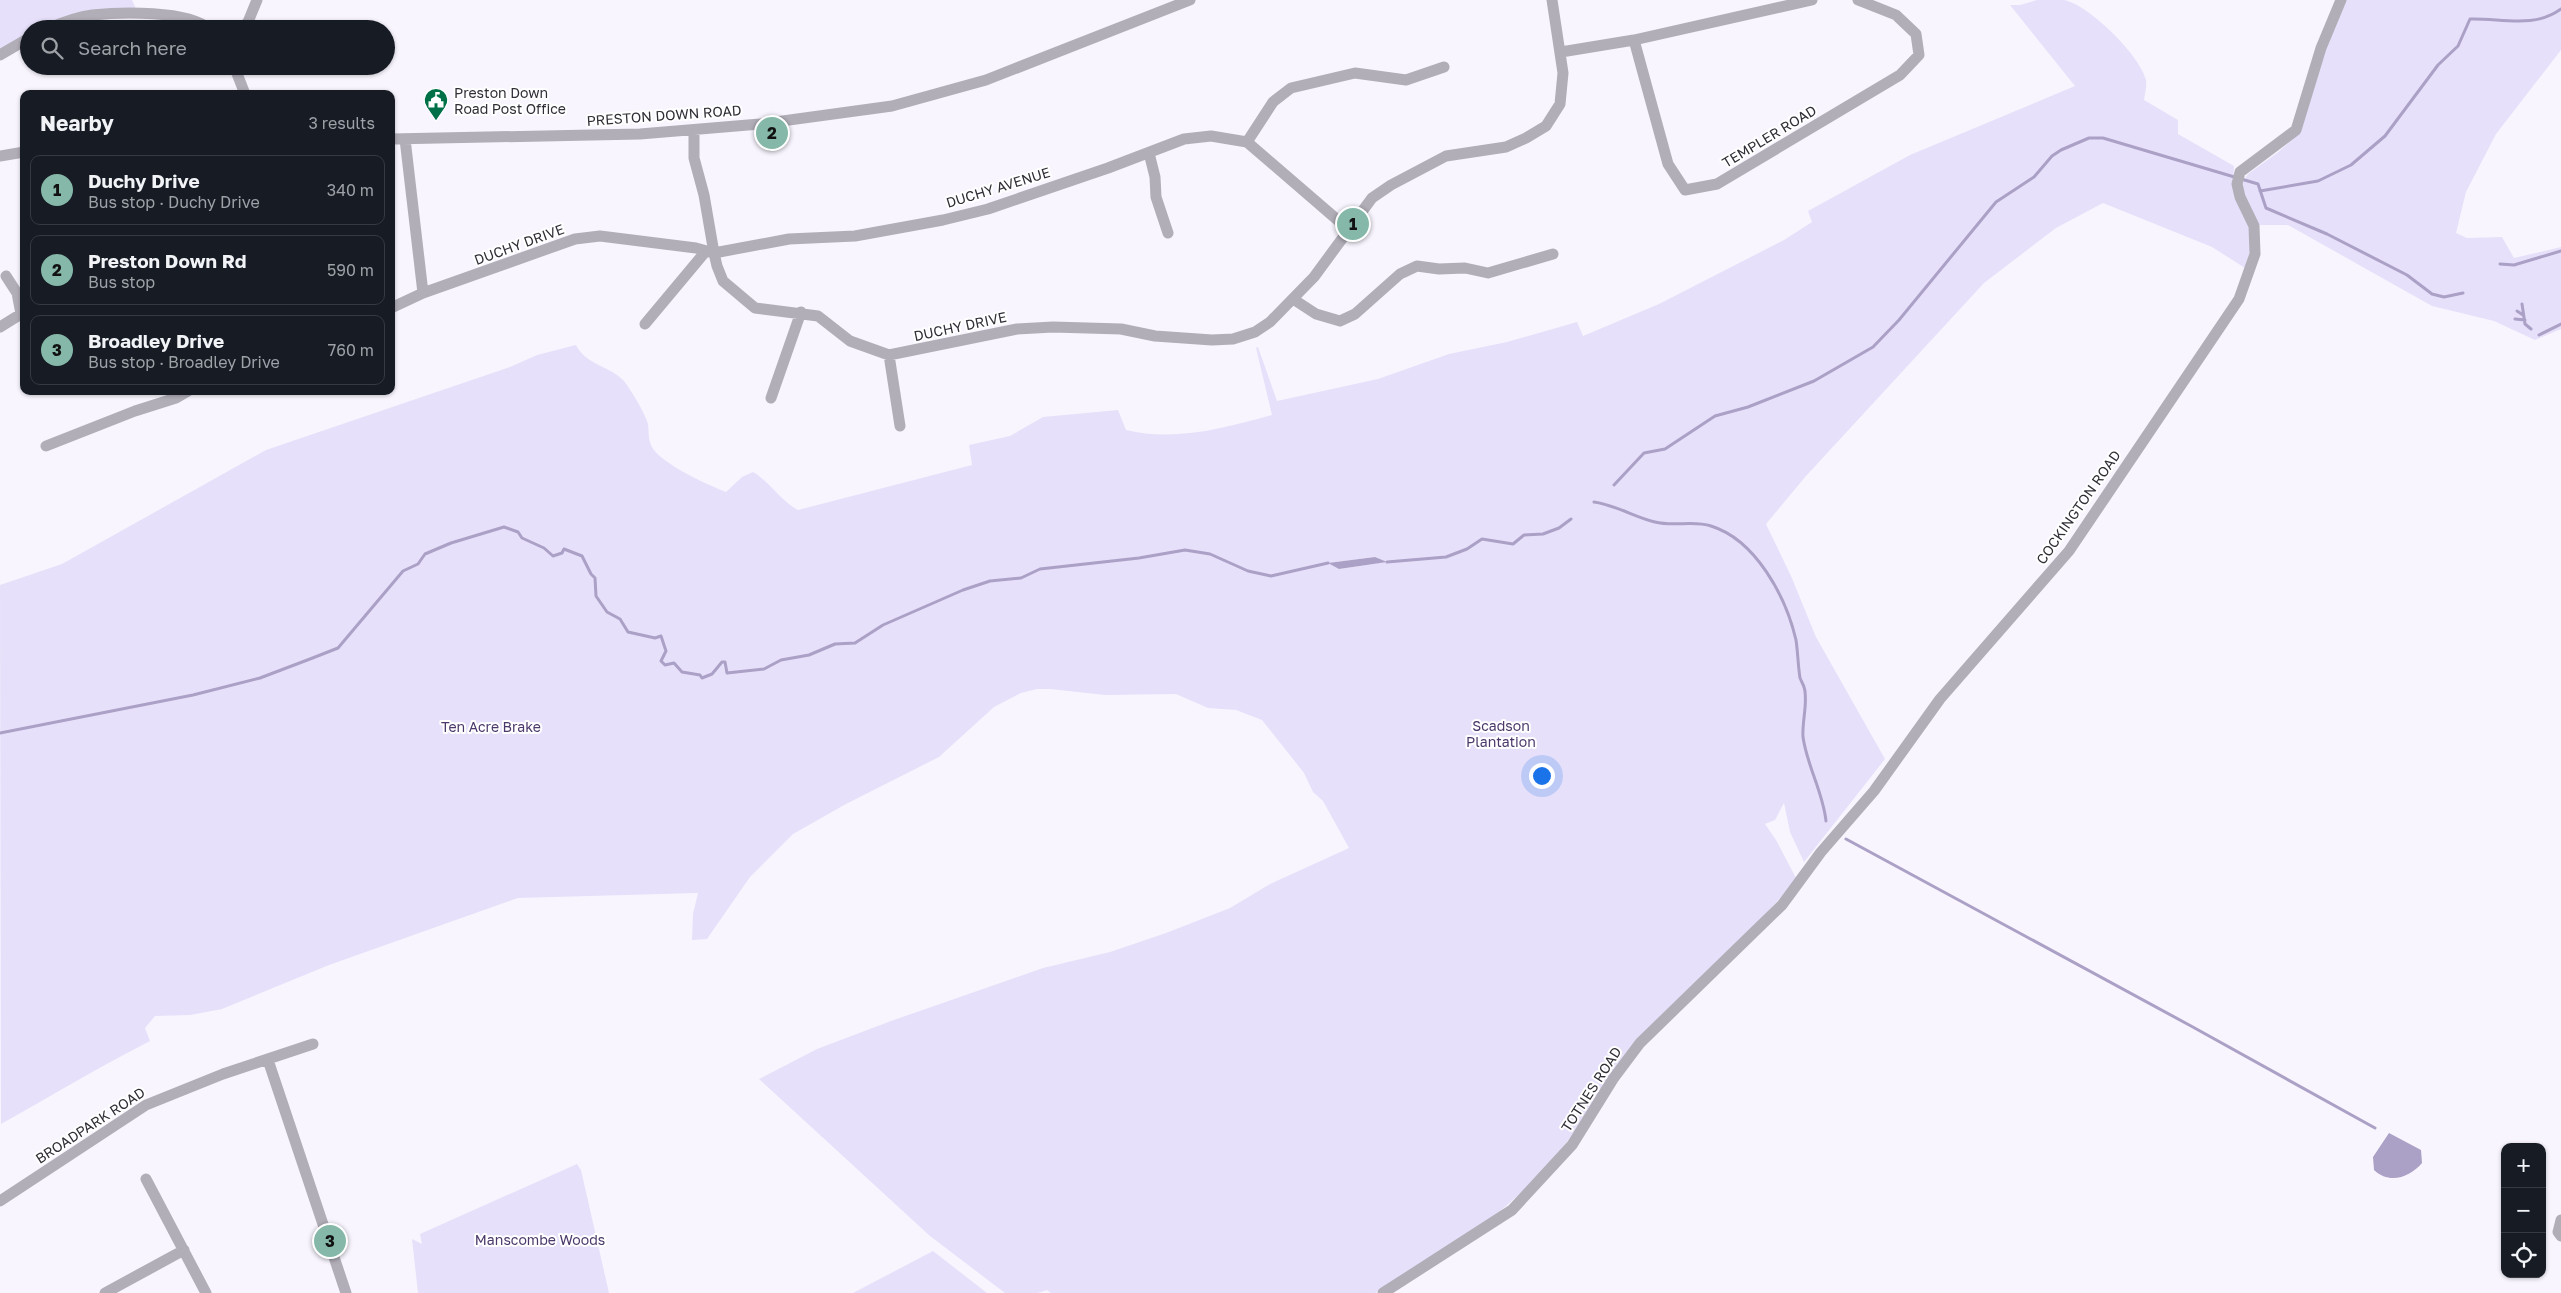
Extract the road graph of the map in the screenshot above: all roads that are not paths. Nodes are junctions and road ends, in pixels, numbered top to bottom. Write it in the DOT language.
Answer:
graph roads {
  1 [pos="257,0"];
  2 [pos="1190,0"];
  3 [pos="1552,0"];
  4 [pos="1812,0"];
  5 [pos="1858,0"];
  6 [pos="2341,0"];
  7 [pos="75,20"];
  8 [pos="190,20"];
  9 [pos="249,20"];
  10 [pos="1634,40"];
  11 [pos="20,43"];
  12 [pos="1561,52"];
  13 [pos="0,55"];
  14 [pos="1444,67"];
  15 [pos="238,75"];
  16 [pos="243,90"];
  17 [pos="694,130"];
  18 [pos="395,139"];
  19 [pos="405,139"];
  20 [pos="1247,142"];
  21 [pos="20,153"];
  22 [pos="1149,153"];
  23 [pos="0,156"];
  24 [pos="1348,229"];
  25 [pos="1168,233"];
  26 [pos="710,252"];
  27 [pos="1553,254"];
  28 [pos="6,276"];
  29 [pos="423,293"];
  30 [pos="1293,299"];
  31 [pos="20,304"];
  32 [pos="395,306"];
  33 [pos="801,312"];
  34 [pos="20,317"];
  35 [pos="645,324"];
  36 [pos="0,327"];
  37 [pos="889,356"];
  38 [pos="181,395"];
  39 [pos="771,398"];
  40 [pos="900,426"];
  41 [pos="46,446"];
  42 [pos="1841,828"];
  43 [pos="313,1044"];
  44 [pos="268,1060"];
  45 [pos="146,1179"];
  46 [pos="0,1201"];
  47 [pos="2561,1220"];
  48 [pos="2561,1236"];
  49 [pos="184,1250"];
  50 [pos="105,1293"];
  51 [pos="206,1293"];
  52 [pos="346,1293"];
  53 [pos="1383,1293"];
  1 -- 9 [label="street"];
  2 -- 17 [label="street, PRESTON DOWN ROAD"];
  3 -- 12 [label="street, DUCHY DRIVE"];
  4 -- 10 [label="street"];
  5 -- 10 [label="street, TEMPLER ROAD"];
  6 -- 42 [label="street, COCKINGTON ROAD"];
  7 -- 8 [label="street"];
  10 -- 12 [label="street"];
  11 -- 13 [label="street"];
  12 -- 24 [label="street, DUCHY DRIVE"];
  14 -- 20 [label="street"];
  15 -- 16 [label="street"];
  17 -- 19 [label="street, PRESTON DOWN ROAD"];
  17 -- 26 [label="street"];
  18 -- 19 [label="street, PRESTON DOWN ROAD"];
  19 -- 29 [label="street"];
  20 -- 22 [label="street, DUCHY AVENUE"];
  20 -- 24 [label="street"];
  21 -- 23 [label="street"];
  22 -- 25 [label="street"];
  22 -- 26 [label="street, DUCHY AVENUE"];
  24 -- 30 [label="street, DUCHY DRIVE"];
  26 -- 29 [label="street, DUCHY DRIVE"];
  26 -- 33 [label="street"];
  26 -- 35 [label="street"];
  27 -- 30 [label="street"];
  28 -- 31 [label="street"];
  29 -- 32 [label="street, DUCHY DRIVE"];
  30 -- 37 [label="street, DUCHY DRIVE"];
  33 -- 37 [label="street"];
  33 -- 39 [label="street"];
  34 -- 36 [label="street"];
  37 -- 40 [label="street"];
  38 -- 41 [label="street"];
  42 -- 53 [label="street, TOTNES ROAD"];
  43 -- 44 [label="street, BROADPARK ROAD"];
  44 -- 46 [label="street, BROADPARK ROAD"];
  44 -- 52 [label="street"];
  45 -- 49 [label="street"];
  47 -- 48 [label="street"];
  49 -- 50 [label="street"];
  49 -- 51 [label="street"];
}
